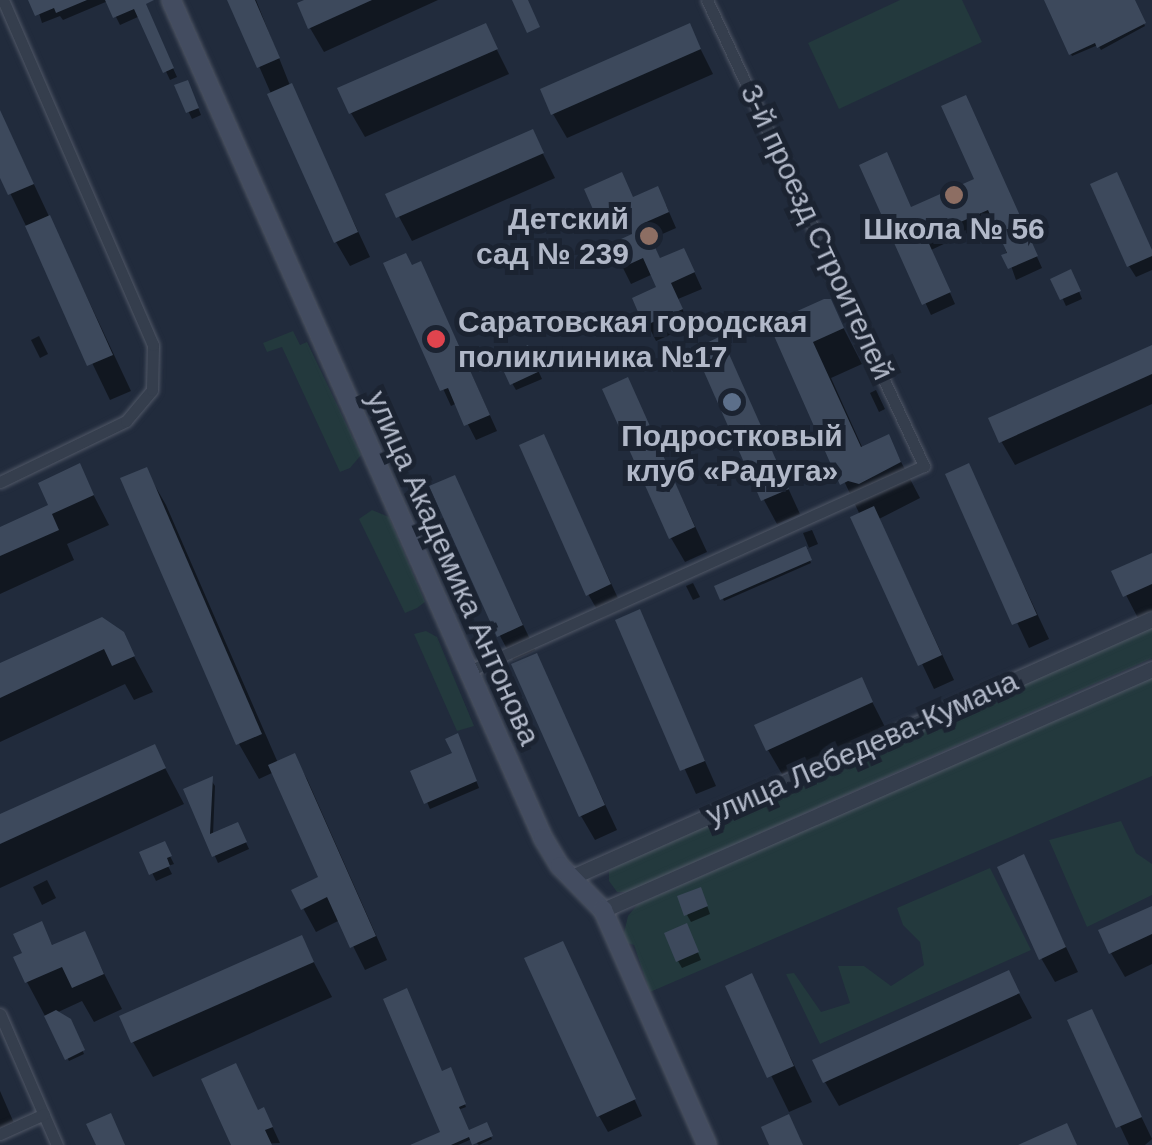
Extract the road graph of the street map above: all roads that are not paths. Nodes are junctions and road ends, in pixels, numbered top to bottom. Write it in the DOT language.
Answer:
graph roads {
  1 [pos="3,0"];
  2 [pos="171,0"];
  3 [pos="707,0"];
  4 [pos="0,482"];
  5 [pos="1152,619"];
  6 [pos="1152,669"];
  7 [pos="469,671"];
  8 [pos="572,877"];
  9 [pos="603,910"];
  10 [pos="0,1014"];
  11 [pos="44,1114"];
  12 [pos="0,1134"];
  13 [pos="57,1145"];
  14 [pos="707,1145"];
  1 -- 4 [label="street"];
  2 -- 7 [label="main road, улица Академика Антонова"];
  3 -- 7 [label="street, 3-й проезд Строителей"];
  5 -- 8 [label="street, улица Лебедева-Кумача"];
  6 -- 9 [label="street, улица Лебедева-Кумача"];
  7 -- 8 [label="main road, улица Академика Антонова"];
  8 -- 9 [label="main road, улица Академика Антонова"];
  9 -- 14 [label="main road, улица Академика Антонова"];
  10 -- 11 [label="street"];
  11 -- 12 [label="street"];
  11 -- 13 [label="street"];
}
